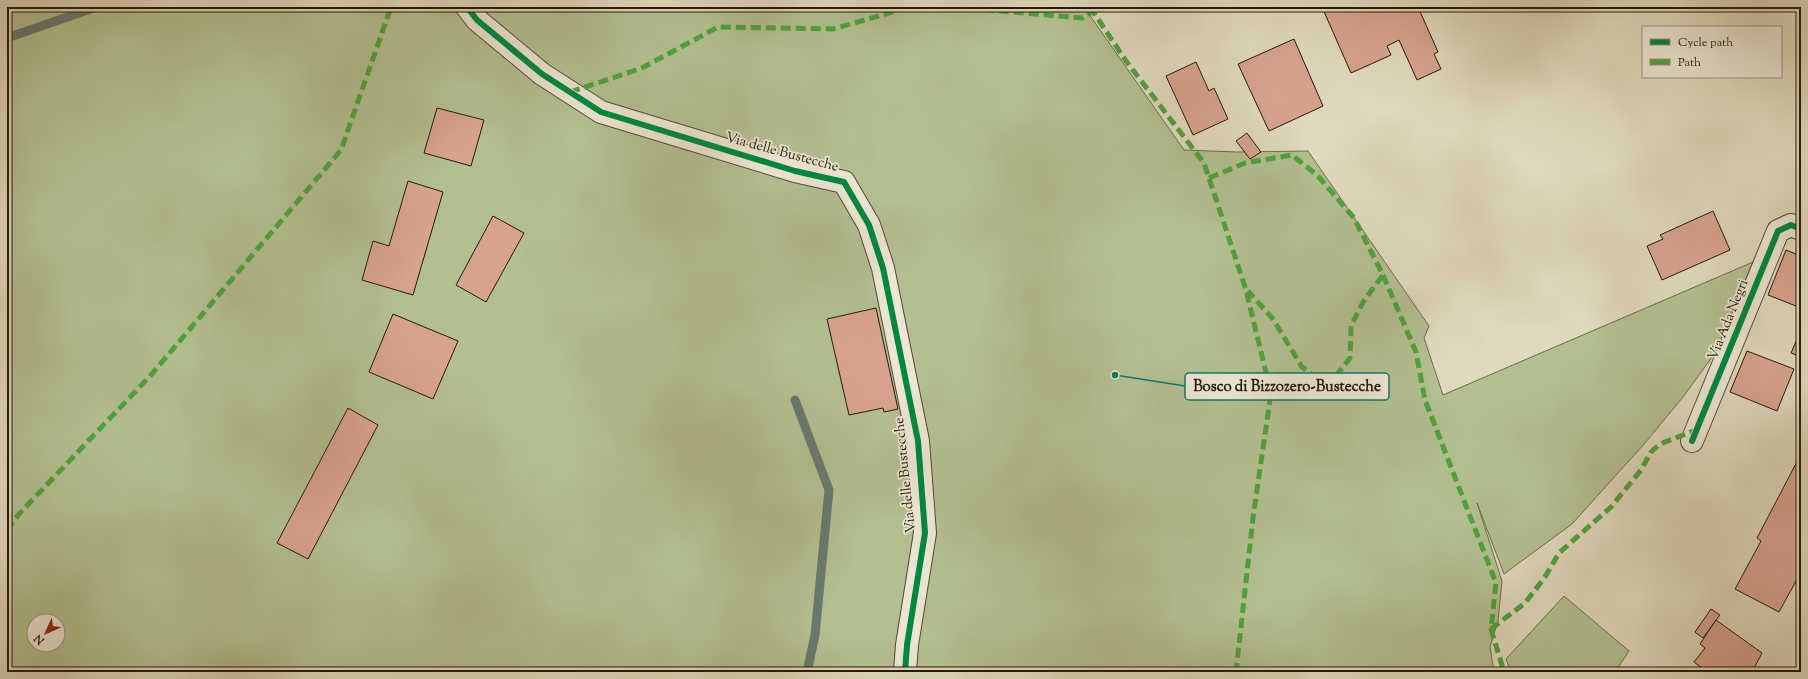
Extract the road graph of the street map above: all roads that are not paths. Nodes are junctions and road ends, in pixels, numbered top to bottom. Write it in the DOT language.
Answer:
graph roads {
  1 [pos="467,7"];
  2 [pos="1801,229"];
  3 [pos="1692,441"];
  4 [pos="905,672"];
  1 -- 4 [label="street, Via delle Bustecche"];
  2 -- 3 [label="street, Via Ada Negri"];
}
